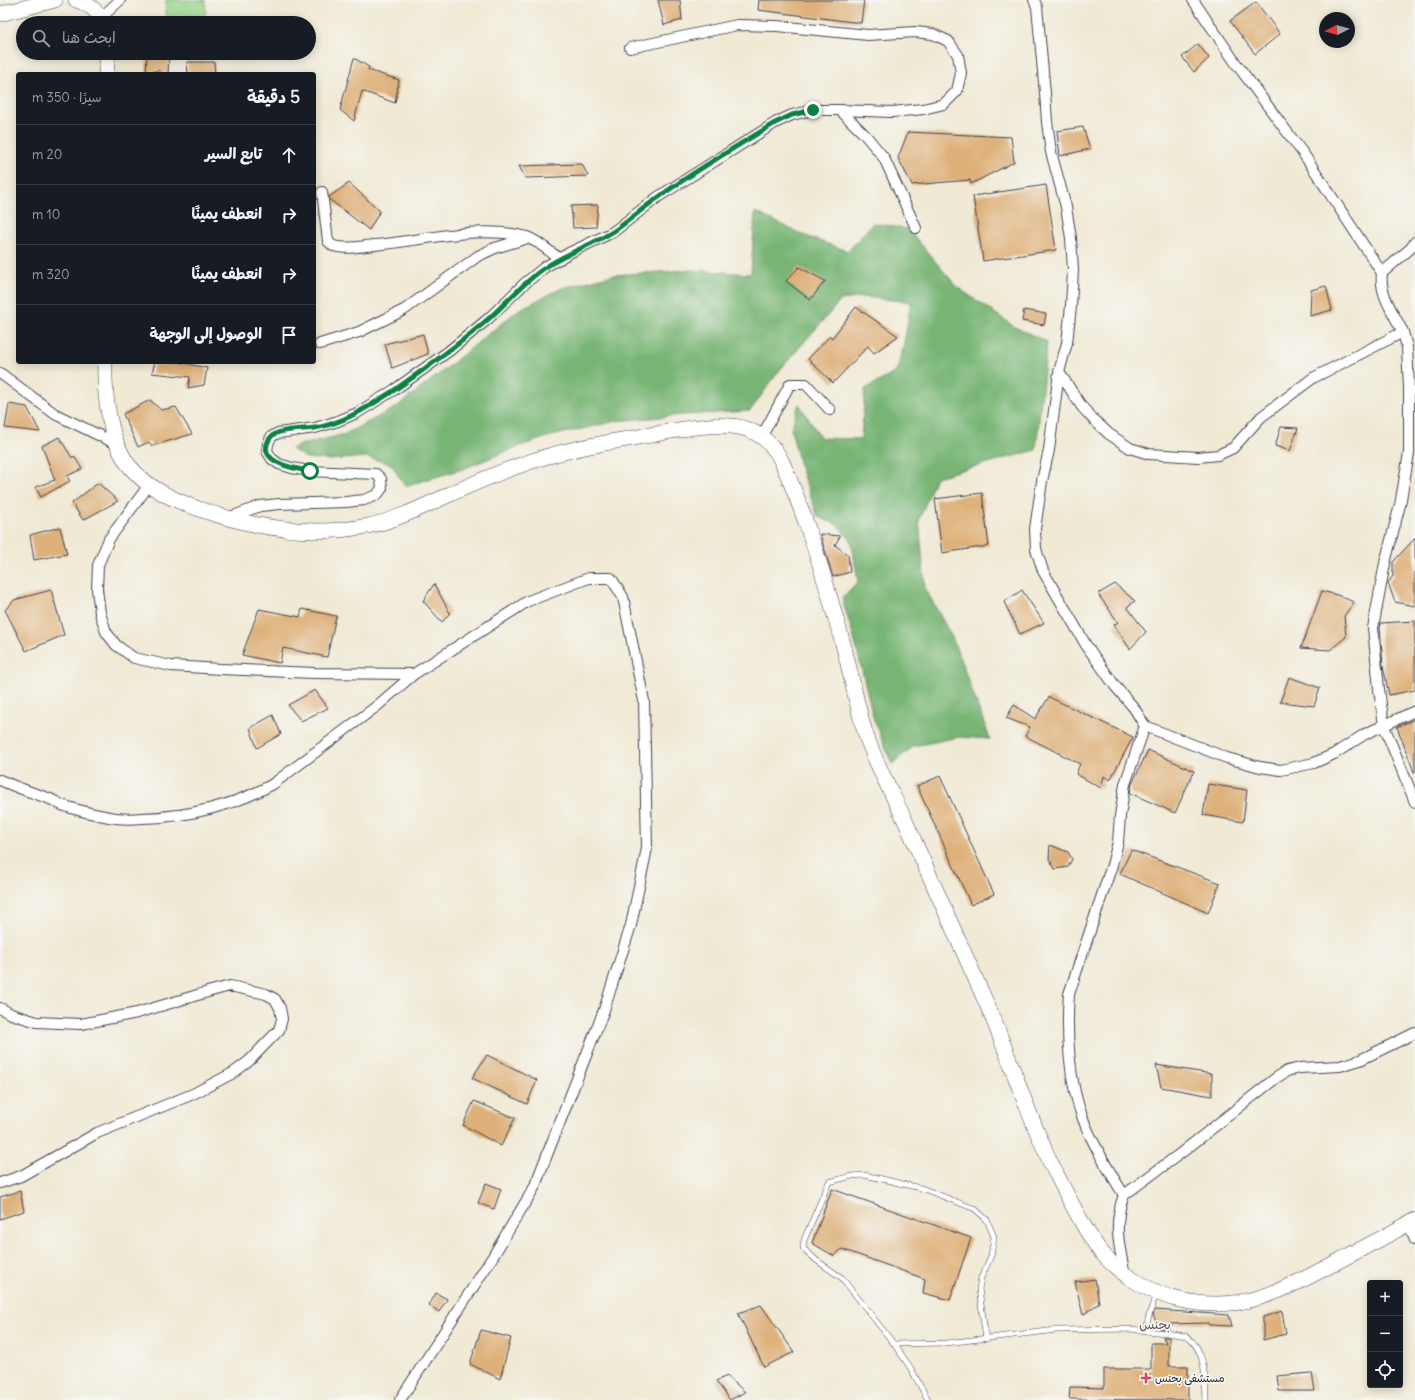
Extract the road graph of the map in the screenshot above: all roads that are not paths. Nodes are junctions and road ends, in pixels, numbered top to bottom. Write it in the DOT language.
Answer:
graph roads {
  1 [pos="55,0"];
  2 [pos="76,0"];
  3 [pos="120,0"];
  4 [pos="1034,0"];
  5 [pos="1193,0"];
  6 [pos="0,14"];
  7 [pos="98,16"];
  8 [pos="106,16"];
  9 [pos="630,48"];
  10 [pos="107,60"];
  11 [pos="106,72"];
  12 [pos="840,110"];
  13 [pos="322,192"];
  14 [pos="916,228"];
  15 [pos="528,238"];
  16 [pos="1415,242"];
  17 [pos="560,259"];
  18 [pos="1382,273"];
  19 [pos="1403,332"];
  20 [pos="320,344"];
  21 [pos="105,364"];
  22 [pos="1059,372"];
  23 [pos="0,373"];
  24 [pos="830,410"];
  25 [pos="762,436"];
  26 [pos="117,444"];
  27 [pos="149,485"];
  28 [pos="227,519"];
  29 [pos="414,674"];
  30 [pos="1415,711"];
  31 [pos="1145,726"];
  32 [pos="1384,726"];
  33 [pos="0,780"];
  34 [pos="1415,802"];
  35 [pos="0,1008"];
  36 [pos="1415,1034"];
  37 [pos="0,1183"];
  38 [pos="1124,1195"];
  39 [pos="1412,1222"];
  40 [pos="1415,1240"];
  41 [pos="1125,1275"];
  42 [pos="1156,1292"];
  43 [pos="1147,1331"];
  44 [pos="986,1339"];
  45 [pos="894,1344"];
  46 [pos="400,1400"];
  47 [pos="928,1400"];
  48 [pos="1206,1400"];
  1 -- 6 [label="main road"];
  2 -- 7 [label="main road"];
  3 -- 8 [label="street"];
  4 -- 22 [label="street"];
  5 -- 18 [label="street"];
  9 -- 12 [label="street"];
  10 -- 11 [label="main road"];
  12 -- 14 [label="street"];
  12 -- 17 [label="street"];
  13 -- 15 [label="street"];
  15 -- 17 [label="street"];
  15 -- 20 [label="street"];
  16 -- 18 [label="street"];
  17 -- 28 [label="street"];
  18 -- 19 [label="street"];
  19 -- 22 [label="street"];
  19 -- 32 [label="street"];
  21 -- 26 [label="main road"];
  22 -- 31 [label="street"];
  23 -- 26 [label="street"];
  24 -- 25 [label="street"];
  25 -- 28 [label="main road"];
  25 -- 41 [label="main road"];
  26 -- 27 [label="main road"];
  27 -- 28 [label="main road"];
  27 -- 29 [label="street"];
  29 -- 33 [label="street"];
  29 -- 46 [label="street"];
  30 -- 32 [label="street"];
  31 -- 32 [label="street"];
  31 -- 38 [label="street"];
  32 -- 34 [label="street"];
  35 -- 37 [label="street"];
  36 -- 38 [label="street"];
  38 -- 41 [label="street"];
  39 -- 40 [label="street"];
  39 -- 42 [label="main road"];
  41 -- 42 [label="main road"];
  42 -- 43 [label="lane"];
  43 -- 44 [label="lane"];
  43 -- 48 [label="lane"];
  44 -- 45 [label="lane"];
  44 -- 45 [label="lane"];
  45 -- 47 [label="lane"];
}
